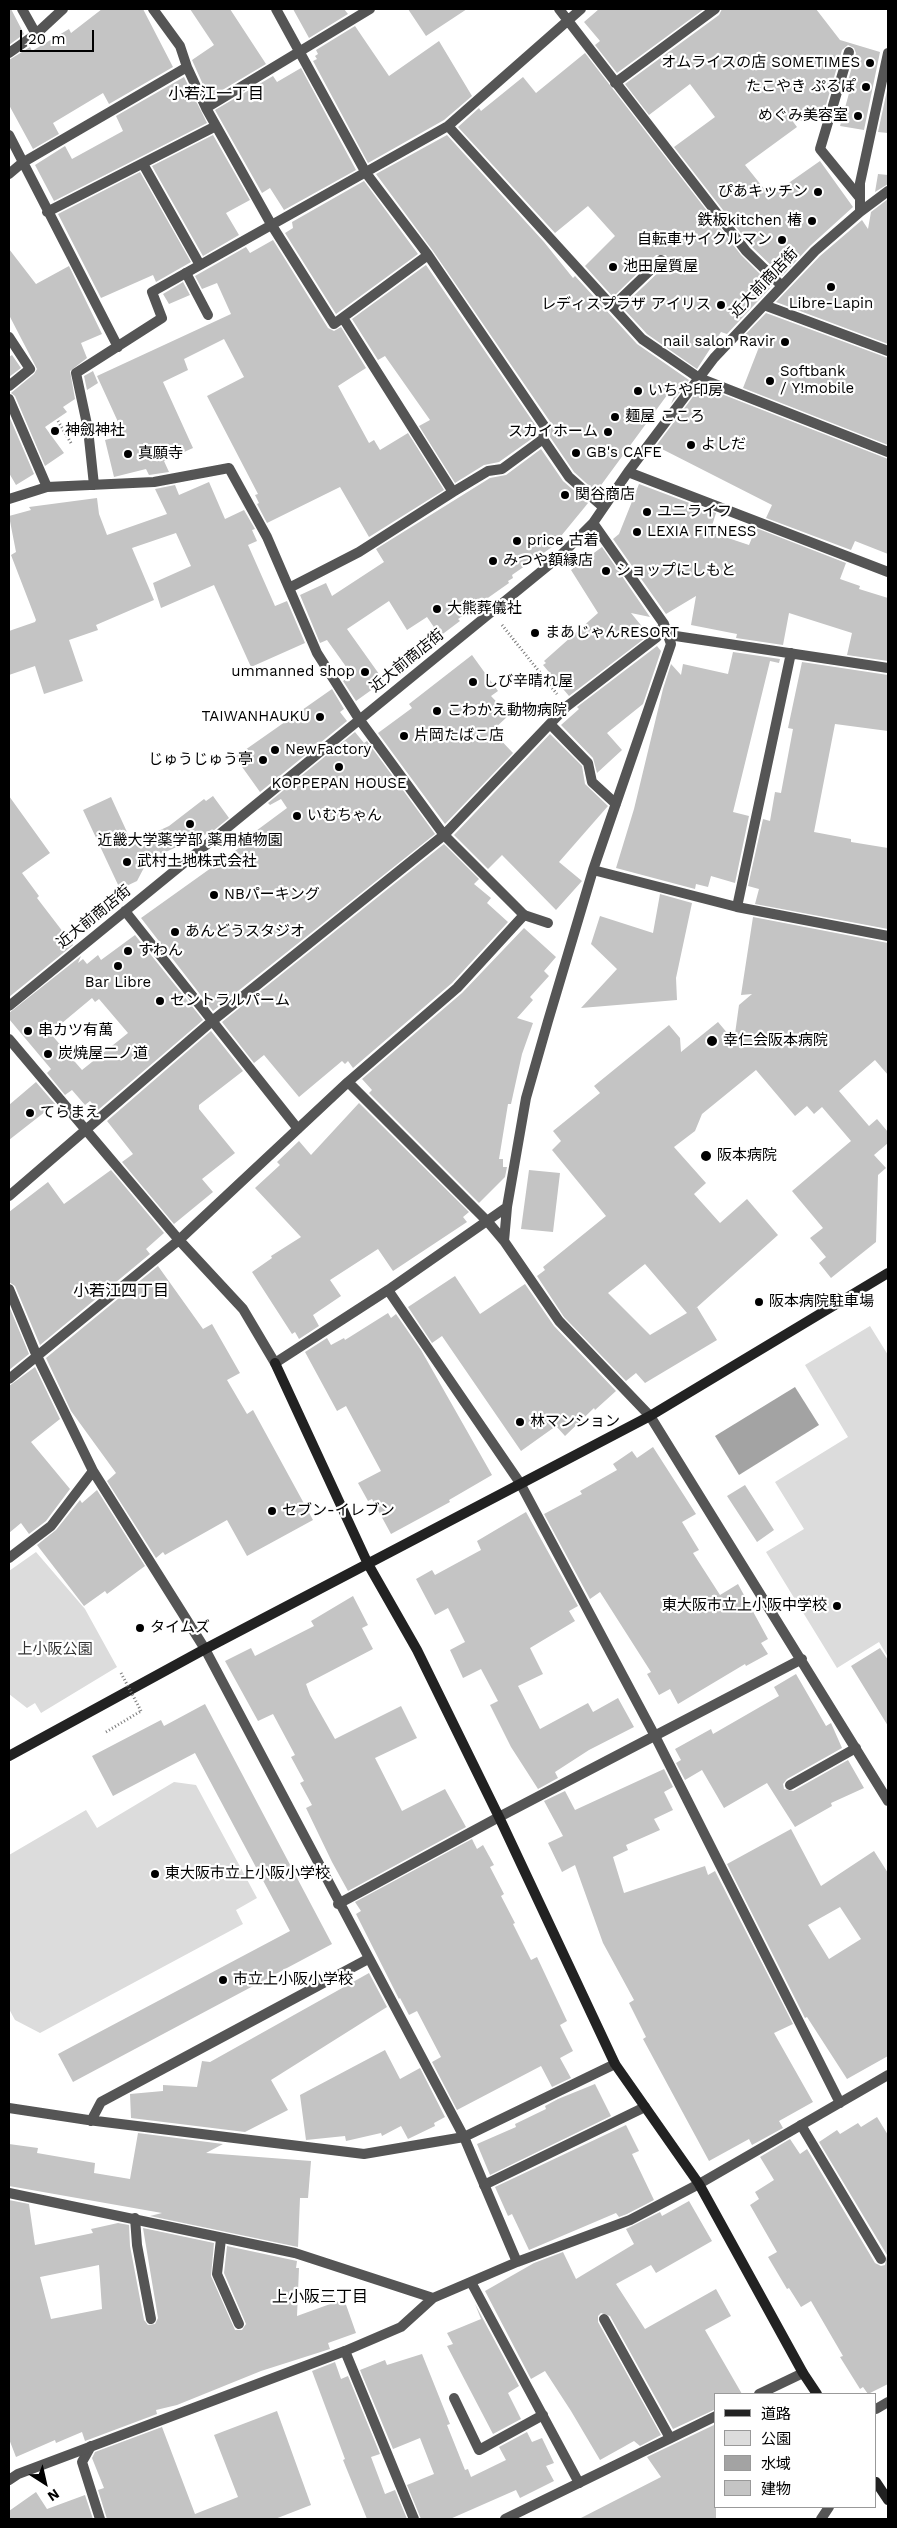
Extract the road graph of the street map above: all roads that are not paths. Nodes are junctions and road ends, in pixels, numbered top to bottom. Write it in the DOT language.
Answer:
graph roads {
  1 [pos="22,9"];
  2 [pos="63,9"];
  3 [pos="153,9"];
  4 [pos="276,9"];
  5 [pos="370,9"];
  6 [pos="559,9"];
  7 [pos="581,9"];
  8 [pos="715,9"];
  9 [pos="569,21"];
  10 [pos="36,34"];
  11 [pos="299,51"];
  12 [pos="849,52"];
  13 [pos="888,52"];
  14 [pos="9,53"];
  15 [pos="187,67"];
  16 [pos="615,83"];
  17 [pos="206,108"];
  18 [pos="216,126"];
  19 [pos="448,126"];
  20 [pos="9,135"];
  21 [pos="22,163"];
  22 [pos="143,164"];
  23 [pos="366,173"];
  24 [pos="9,174"];
  25 [pos="888,191"];
  26 [pos="860,198"];
  27 [pos="47,212"];
  28 [pos="860,212"];
  29 [pos="271,224"];
  30 [pos="428,255"];
  31 [pos="661,260"];
  32 [pos="200,265"];
  33 [pos="186,273"];
  34 [pos="782,285"];
  35 [pos="764,305"];
  36 [pos="612,306"];
  37 [pos="208,315"];
  38 [pos="343,318"];
  39 [pos="9,337"];
  40 [pos="118,347"];
  41 [pos="888,351"];
  42 [pos="699,378"];
  43 [pos="9,386"];
  44 [pos="9,399"];
  45 [pos="543,439"];
  46 [pos="888,452"];
  47 [pos="628,472"];
  48 [pos="94,485"];
  49 [pos="47,487"];
  50 [pos="453,492"];
  51 [pos="9,499"];
  52 [pos="603,507"];
  53 [pos="593,523"];
  54 [pos="888,572"];
  55 [pos="289,588"];
  56 [pos="664,624"];
  57 [pos="669,635"];
  58 [pos="791,653"];
  59 [pos="888,668"];
  60 [pos="359,719"];
  61 [pos="550,724"];
  62 [pos="616,804"];
  63 [pos="444,835"];
  64 [pos="594,870"];
  65 [pos="737,907"];
  66 [pos="125,911"];
  67 [pos="524,915"];
  68 [pos="548,923"];
  69 [pos="888,936"];
  70 [pos="9,1006"];
  71 [pos="211,1022"];
  72 [pos="9,1044"];
  73 [pos="348,1082"];
  74 [pos="85,1129"];
  75 [pos="298,1129"];
  76 [pos="9,1196"];
  77 [pos="507,1207"];
  78 [pos="488,1222"];
  79 [pos="179,1240"];
  80 [pos="504,1241"];
  81 [pos="888,1273"];
  82 [pos="9,1289"];
  83 [pos="388,1290"];
  84 [pos="36,1354"];
  85 [pos="275,1363"];
  86 [pos="9,1379"];
  87 [pos="650,1416"];
  88 [pos="93,1471"];
  89 [pos="520,1484"];
  90 [pos="9,1558"];
  91 [pos="368,1564"];
  92 [pos="205,1649"];
  93 [pos="802,1659"];
  94 [pos="655,1736"];
  95 [pos="856,1748"];
  96 [pos="9,1756"];
  97 [pos="790,1785"];
  98 [pos="888,1800"];
  99 [pos="499,1817"];
  100 [pos="338,1904"];
  101 [pos="368,1959"];
  102 [pos="615,2064"];
  103 [pos="888,2075"];
  104 [pos="840,2104"];
  105 [pos="645,2107"];
  106 [pos="9,2108"];
  107 [pos="91,2121"];
  108 [pos="801,2125"];
  109 [pos="464,2138"];
  110 [pos="700,2184"];
  111 [pos="484,2185"];
  112 [pos="9,2192"];
  113 [pos="135,2218"];
  114 [pos="221,2238"];
  115 [pos="881,2258"];
  116 [pos="517,2262"];
  117 [pos="471,2282"];
  118 [pos="433,2298"];
  119 [pos="151,2319"];
  120 [pos="604,2319"];
  121 [pos="239,2324"];
  122 [pos="345,2351"];
  123 [pos="802,2373"];
  124 [pos="761,2393"];
  125 [pos="816,2393"];
  126 [pos="454,2398"];
  127 [pos="888,2402"];
  128 [pos="877,2408"];
  129 [pos="543,2415"];
  130 [pos="714,2417"];
  131 [pos="670,2438"];
  132 [pos="91,2446"];
  133 [pos="9,2480"];
  134 [pos="579,2483"];
  135 [pos="877,2484"];
  136 [pos="888,2500"];
  137 [pos="828,2508"];
  138 [pos="100,2519"];
  139 [pos="414,2519"];
  140 [pos="505,2519"];
  141 [pos="821,2519"];
  1 -- 10 [label="street"];
  2 -- 10 [label="street"];
  3 -- 15 [label="street"];
  4 -- 11 [label="street"];
  5 -- 11 [label="street"];
  6 -- 9 [label="street"];
  7 -- 9 [label="street"];
  8 -- 16 [label="street"];
  9 -- 16 [label="street"];
  9 -- 19 [label="street"];
  10 -- 14 [label="street"];
  11 -- 17 [label="street"];
  11 -- 23 [label="street"];
  12 -- 26 [label="street"];
  13 -- 26 [label="street"];
  15 -- 17 [label="street"];
  15 -- 21 [label="street"];
  16 -- 34 [label="street"];
  17 -- 18 [label="street"];
  18 -- 22 [label="street"];
  18 -- 29 [label="street"];
  19 -- 23 [label="street"];
  19 -- 36 [label="street"];
  20 -- 21 [label="street"];
  21 -- 24 [label="street"];
  21 -- 27 [label="street"];
  22 -- 27 [label="street"];
  22 -- 32 [label="street"];
  23 -- 29 [label="street"];
  23 -- 30 [label="street"];
  25 -- 28 [label="street, 近大前商店街"];
  26 -- 28 [label="street"];
  27 -- 40 [label="street"];
  28 -- 34 [label="street, 近大前商店街"];
  29 -- 32 [label="street"];
  29 -- 38 [label="street"];
  30 -- 38 [label="street"];
  30 -- 45 [label="street"];
  31 -- 36 [label="street"];
  32 -- 33 [label="street"];
  33 -- 37 [label="street"];
  33 -- 40 [label="street"];
  34 -- 35 [label="street, 近大前商店街"];
  35 -- 41 [label="street"];
  35 -- 42 [label="street, 近大前商店街"];
  36 -- 42 [label="street"];
  38 -- 50 [label="street"];
  39 -- 43 [label="street"];
  40 -- 48 [label="street"];
  42 -- 46 [label="street"];
  42 -- 47 [label="street, 近大前商店街"];
  44 -- 49 [label="street"];
  45 -- 50 [label="street"];
  45 -- 52 [label="street"];
  47 -- 52 [label="street, 近大前商店街"];
  47 -- 54 [label="street"];
  48 -- 49 [label="street"];
  48 -- 55 [label="street"];
  49 -- 51 [label="street"];
  50 -- 55 [label="street"];
  52 -- 53 [label="street, 近大前商店街"];
  53 -- 56 [label="street"];
  53 -- 60 [label="street, 近大前商店街"];
  55 -- 60 [label="street"];
  56 -- 57 [label="street"];
  56 -- 61 [label="street"];
  57 -- 58 [label="street"];
  57 -- 62 [label="street"];
  58 -- 59 [label="street"];
  58 -- 65 [label="street"];
  60 -- 63 [label="street"];
  60 -- 66 [label="street, 近大前商店街"];
  61 -- 62 [label="street"];
  61 -- 63 [label="street"];
  62 -- 64 [label="street"];
  63 -- 67 [label="street"];
  63 -- 71 [label="street"];
  64 -- 65 [label="street"];
  64 -- 77 [label="street"];
  65 -- 69 [label="street"];
  66 -- 70 [label="street, 近大前商店街"];
  66 -- 71 [label="street"];
  67 -- 68 [label="street"];
  67 -- 73 [label="street"];
  71 -- 74 [label="street"];
  71 -- 75 [label="street"];
  72 -- 74 [label="street"];
  73 -- 75 [label="street"];
  73 -- 78 [label="street"];
  74 -- 76 [label="street"];
  74 -- 79 [label="street"];
  75 -- 79 [label="street"];
  77 -- 78 [label="street"];
  77 -- 80 [label="street"];
  78 -- 80 [label="street"];
  78 -- 83 [label="street"];
  79 -- 84 [label="street"];
  79 -- 85 [label="street"];
  80 -- 87 [label="street"];
  81 -- 87 [label="street"];
  82 -- 84 [label="street"];
  83 -- 85 [label="street"];
  83 -- 89 [label="street"];
  84 -- 86 [label="street"];
  84 -- 88 [label="street"];
  85 -- 91 [label="street"];
  87 -- 89 [label="street"];
  87 -- 93 [label="street"];
  88 -- 90 [label="street"];
  88 -- 92 [label="street"];
  89 -- 91 [label="street"];
  89 -- 94 [label="street"];
  91 -- 92 [label="street"];
  91 -- 99 [label="street"];
  92 -- 96 [label="street"];
  92 -- 100 [label="street"];
  93 -- 94 [label="street"];
  93 -- 95 [label="street"];
  94 -- 99 [label="street"];
  94 -- 104 [label="street"];
  95 -- 97 [label="street"];
  95 -- 98 [label="street"];
  99 -- 100 [label="street"];
  99 -- 102 [label="street"];
  100 -- 101 [label="street"];
  101 -- 107 [label="street"];
  101 -- 109 [label="street"];
  102 -- 105 [label="street"];
  102 -- 109 [label="street"];
  103 -- 104 [label="street"];
  104 -- 108 [label="street"];
  105 -- 110 [label="street"];
  105 -- 111 [label="street"];
  106 -- 107 [label="street"];
  107 -- 109 [label="street"];
  108 -- 110 [label="street"];
  108 -- 115 [label="street"];
  109 -- 111 [label="street"];
  110 -- 116 [label="street"];
  110 -- 123 [label="street"];
  111 -- 116 [label="street"];
  112 -- 113 [label="street"];
  113 -- 114 [label="street"];
  113 -- 119 [label="street"];
  114 -- 118 [label="street"];
  114 -- 121 [label="street"];
  116 -- 117 [label="street"];
  117 -- 118 [label="street"];
  117 -- 129 [label="street"];
  118 -- 122 [label="street"];
  120 -- 131 [label="street"];
  122 -- 132 [label="street"];
  122 -- 139 [label="street"];
  123 -- 124 [label="street"];
  123 -- 125 [label="street"];
  126 -- 129 [label="street"];
  127 -- 128 [label="street"];
  129 -- 134 [label="street"];
  130 -- 131 [label="street"];
  131 -- 134 [label="street"];
  132 -- 133 [label="street"];
  132 -- 138 [label="street"];
  134 -- 140 [label="street"];
  135 -- 136 [label="street"];
  137 -- 141 [label="street"];
}
